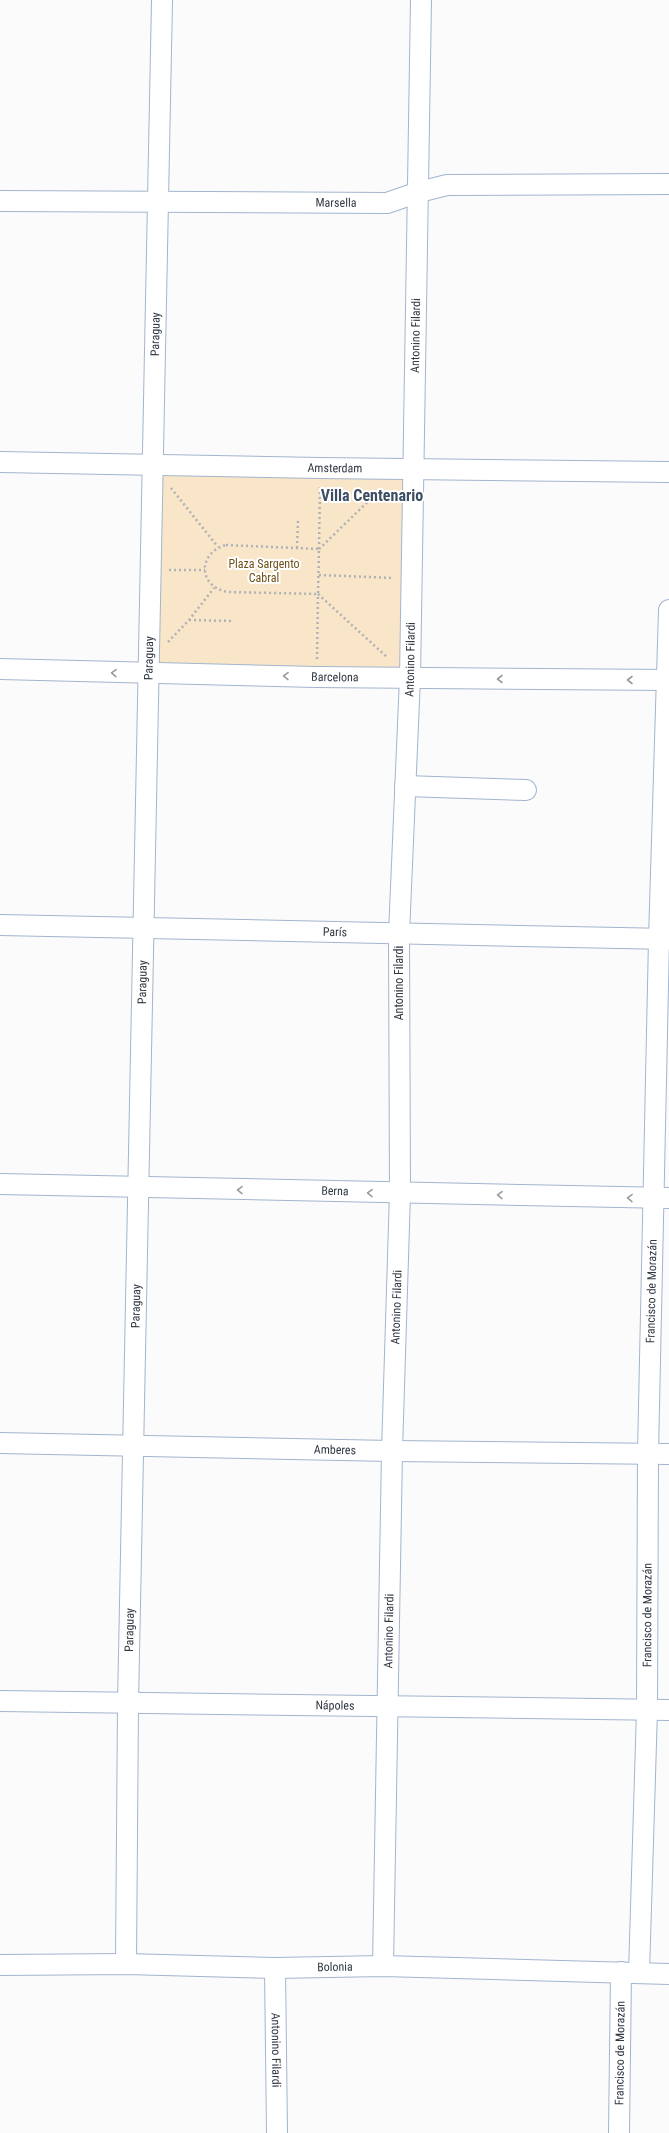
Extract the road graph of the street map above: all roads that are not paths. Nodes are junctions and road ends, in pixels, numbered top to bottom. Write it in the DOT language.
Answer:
graph roads {
  1 [pos="162,0"];
  2 [pos="421,0"];
  3 [pos="669,184"];
  4 [pos="419,192"];
  5 [pos="0,201"];
  6 [pos="157,201"];
  7 [pos="0,462"];
  8 [pos="153,465"];
  9 [pos="408,469"];
  10 [pos="669,472"];
  11 [pos="669,610"];
  12 [pos="0,669"];
  13 [pos="148,669"];
  14 [pos="410,678"];
  15 [pos="668,680"];
  16 [pos="405,786"];
  17 [pos="526,790"];
  18 [pos="0,926"];
  19 [pos="144,927"];
  20 [pos="398,934"];
  21 [pos="664,939"];
  22 [pos="0,1184"];
  23 [pos="139,1187"];
  24 [pos="400,1193"];
  25 [pos="661,1198"];
  26 [pos="0,1443"];
  27 [pos="135,1446"];
  28 [pos="392,1451"];
  29 [pos="648,1454"];
  30 [pos="669,1454"];
  31 [pos="0,1701"];
  32 [pos="128,1704"];
  33 [pos="388,1706"];
  34 [pos="647,1710"];
  35 [pos="669,1710"];
  36 [pos="126,1964"];
  37 [pos="0,1965"];
  38 [pos="383,1966"];
  39 [pos="275,1968"];
  40 [pos="630,1973"];
  41 [pos="669,1974"];
  42 [pos="277,2133"];
  43 [pos="619,2133"];
  1 -- 6 [label="street, Paraguay"];
  2 -- 4 [label="street, Antonino Filardi"];
  3 -- 4 [label="street, Marsella"];
  4 -- 6 [label="street, Marsella"];
  4 -- 9 [label="street, Antonino Filardi"];
  5 -- 6 [label="street, Marsella"];
  6 -- 8 [label="street, Paraguay"];
  7 -- 8 [label="street, Amsterdam"];
  8 -- 9 [label="street, Amsterdam"];
  8 -- 13 [label="street, Paraguay"];
  9 -- 10 [label="street, Amsterdam"];
  9 -- 14 [label="street, Antonino Filardi"];
  11 -- 15 [label="street, Francisco de Morazán"];
  13 -- 12 [label="street, Barcelona, one-way"];
  14 -- 13 [label="street, Barcelona, one-way"];
  13 -- 19 [label="street, Paraguay"];
  15 -- 14 [label="street, Barcelona, one-way"];
  14 -- 16 [label="street, Antonino Filardi"];
  15 -- 21 [label="street, Francisco de Morazán"];
  16 -- 17 [label="street"];
  16 -- 20 [label="street, Antonino Filardi"];
  18 -- 19 [label="street, París"];
  19 -- 20 [label="street, París"];
  19 -- 23 [label="street, Paraguay"];
  20 -- 21 [label="street, París"];
  20 -- 24 [label="street, Antonino Filardi"];
  21 -- 25 [label="street, Francisco de Morazán"];
  22 -- 23 [label="street, Berna"];
  24 -- 23 [label="street, Berna, one-way"];
  23 -- 27 [label="street, Paraguay"];
  25 -- 24 [label="street, Berna, one-way"];
  24 -- 28 [label="street, Antonino Filardi"];
  25 -- 29 [label="street, Francisco de Morazán"];
  26 -- 27 [label="street, Amberes"];
  27 -- 28 [label="street, Amberes"];
  27 -- 32 [label="street, Paraguay"];
  28 -- 29 [label="street, Amberes"];
  28 -- 33 [label="street, Antonino Filardi"];
  29 -- 30 [label="street, Amberes"];
  29 -- 34 [label="street, Francisco de Morazán"];
  31 -- 32 [label="street, Nápoles"];
  32 -- 33 [label="street, Nápoles"];
  32 -- 36 [label="street, Paraguay"];
  33 -- 34 [label="street, Nápoles"];
  33 -- 38 [label="street, Antonino Filardi"];
  34 -- 35 [label="street, Nápoles"];
  34 -- 40 [label="street, Francisco de Morazán"];
  36 -- 37 [label="street, Bolonia"];
  36 -- 39 [label="street, Bolonia"];
  38 -- 39 [label="street, Bolonia"];
  38 -- 40 [label="street, Bolonia"];
  39 -- 42 [label="street, Antonino Filardi"];
  40 -- 41 [label="street, Bolonia"];
  40 -- 43 [label="street, Francisco de Morazán"];
}
